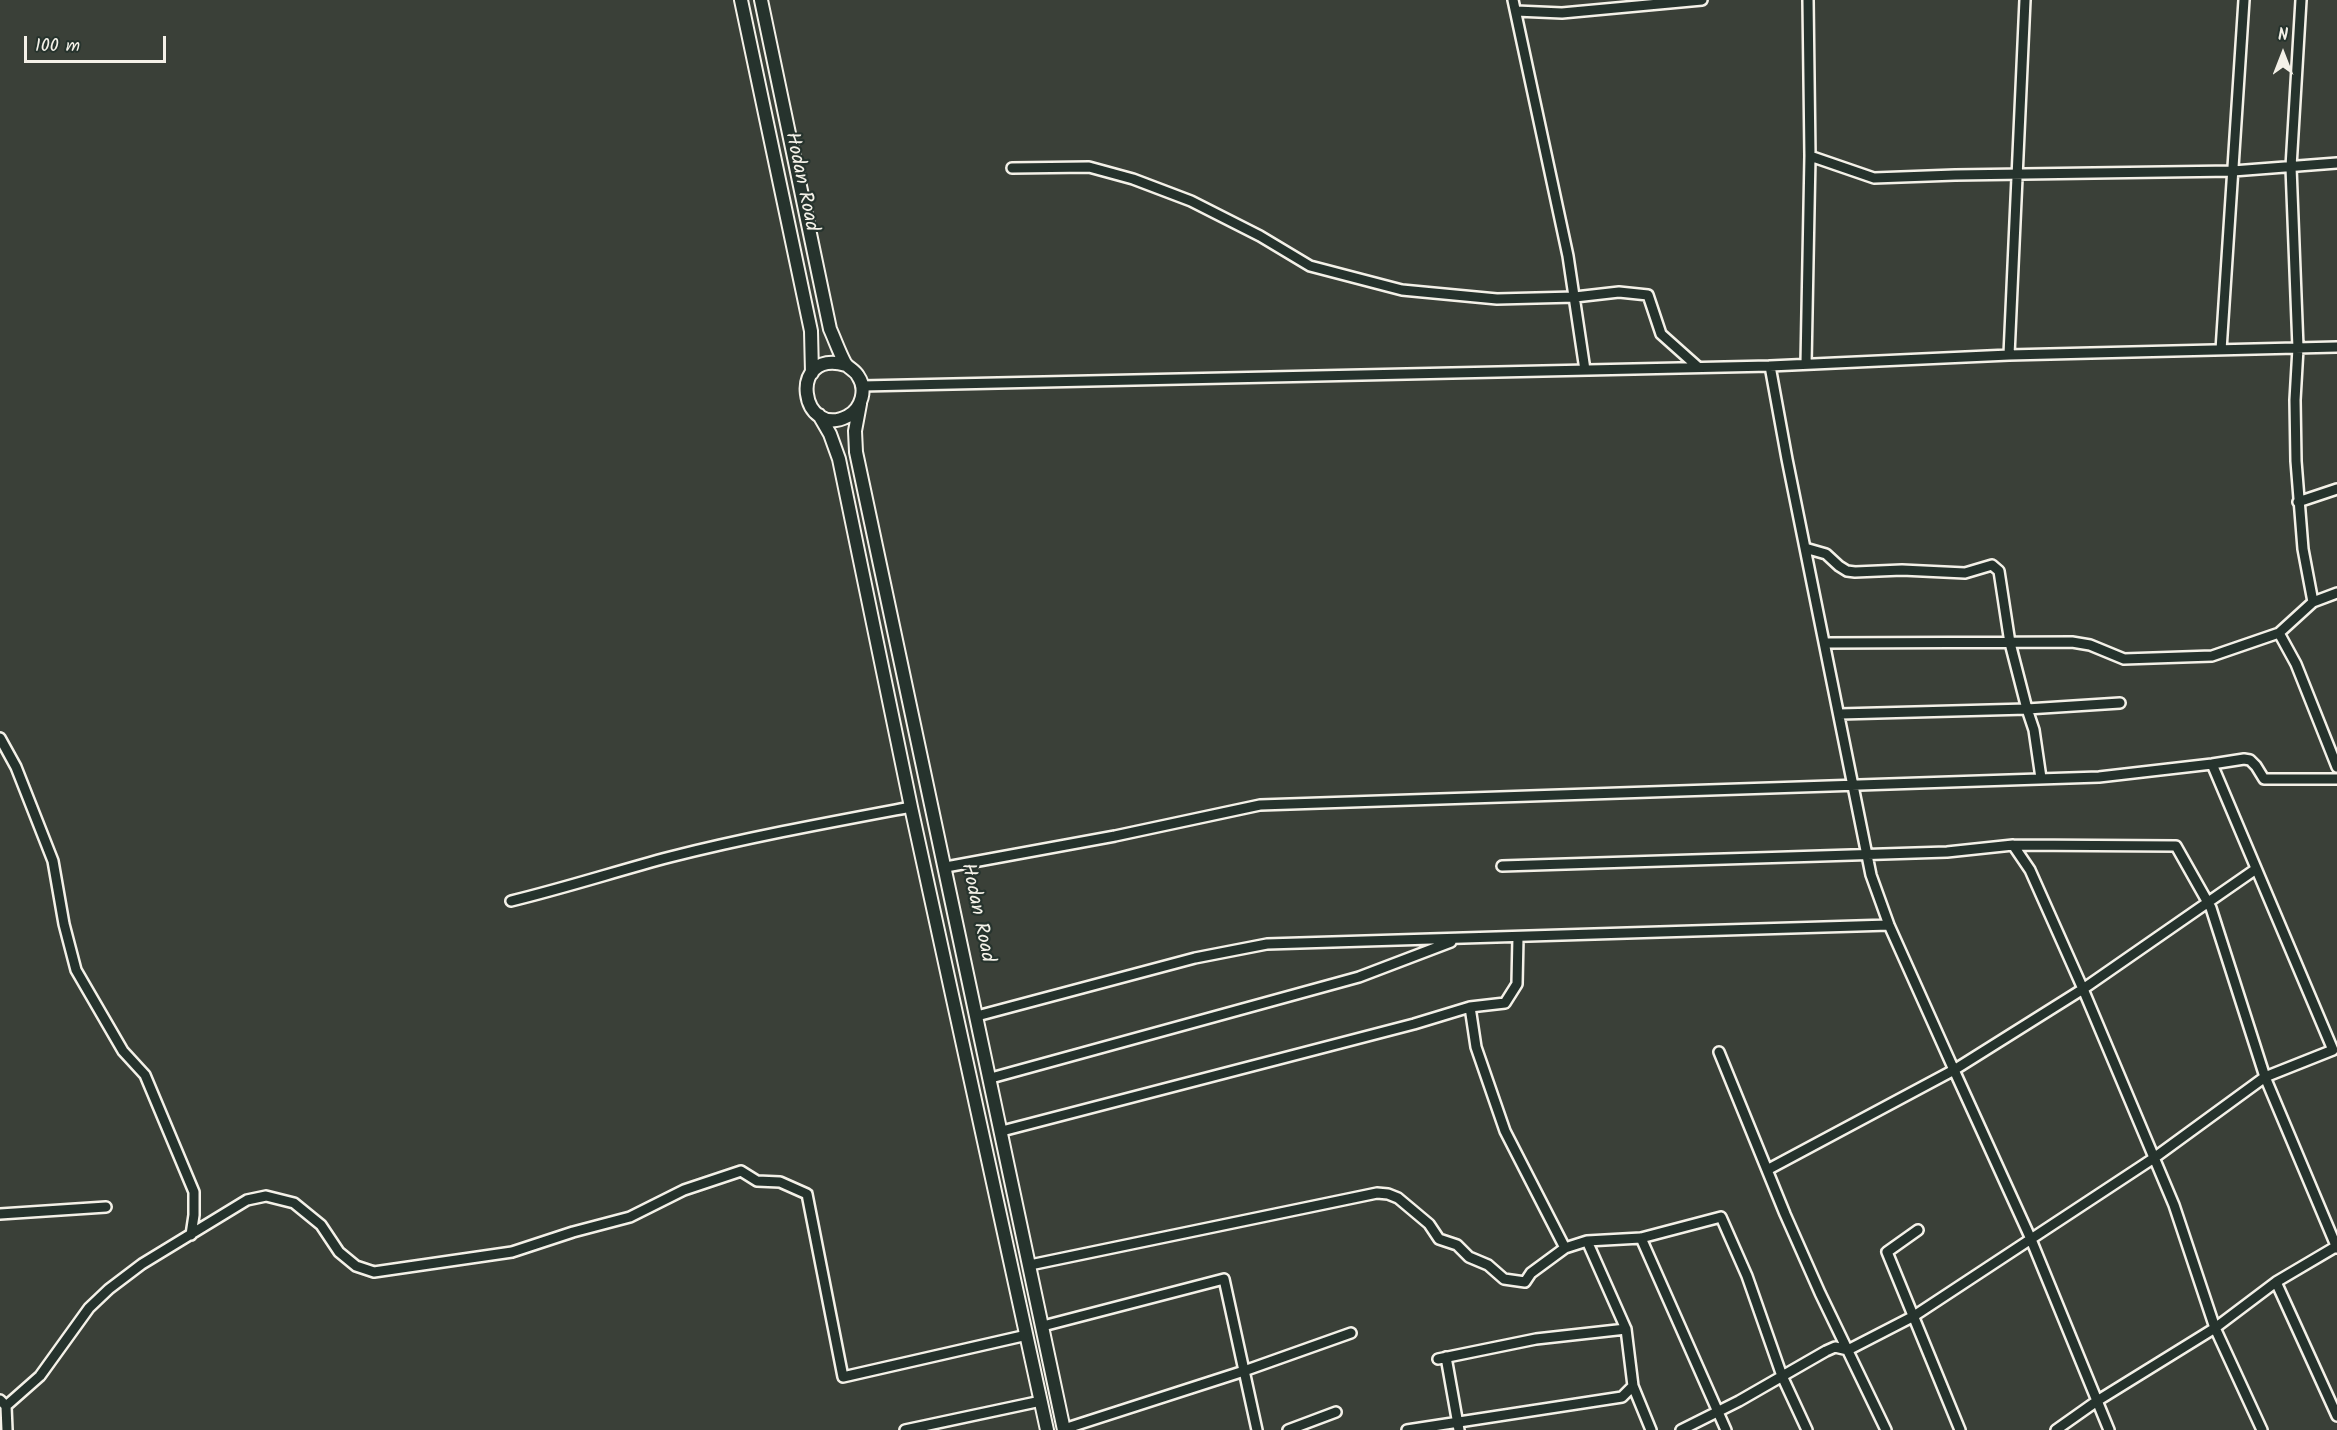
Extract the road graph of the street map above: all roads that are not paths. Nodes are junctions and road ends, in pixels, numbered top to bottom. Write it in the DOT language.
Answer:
graph roads {
  1 [pos="741,0"];
  2 [pos="760,0"];
  3 [pos="1514,0"];
  4 [pos="1702,0"];
  5 [pos="1808,0"];
  6 [pos="2025,0"];
  7 [pos="2244,0"];
  8 [pos="2301,0"];
  9 [pos="1516,11"];
  10 [pos="1810,156"];
  11 [pos="2337,163"];
  12 [pos="2291,167"];
  13 [pos="1012,168"];
  14 [pos="2233,171"];
  15 [pos="2018,175"];
  16 [pos="1575,297"];
  17 [pos="2337,347"];
  18 [pos="2298,348"];
  19 [pos="2220,350"];
  20 [pos="2009,355"];
  21 [pos="1806,364"];
  22 [pos="846,365"];
  23 [pos="1770,366"];
  24 [pos="1698,368"];
  25 [pos="1585,370"];
  26 [pos="812,373"];
  27 [pos="862,386"];
  28 [pos="860,404"];
  29 [pos="819,415"];
  30 [pos="2337,489"];
  31 [pos="2298,502"];
  32 [pos="1805,548"];
  33 [pos="2337,593"];
  34 [pos="2313,602"];
  35 [pos="2279,633"];
  36 [pos="1825,643"];
  37 [pos="2010,643"];
  38 [pos="2120,703"];
  39 [pos="2026,709"];
  40 [pos="1840,714"];
  41 [pos="0,738"];
  42 [pos="2212,764"];
  43 [pos="2337,767"];
  44 [pos="2041,778"];
  45 [pos="2337,779"];
  46 [pos="1852,785"];
  47 [pos="911,807"];
  48 [pos="2013,845"];
  49 [pos="1866,854"];
  50 [pos="1502,866"];
  51 [pos="946,867"];
  52 [pos="2256,869"];
  53 [pos="512,901"];
  54 [pos="2208,902"];
  55 [pos="1889,925"];
  56 [pos="1518,937"];
  57 [pos="1457,939"];
  58 [pos="2083,989"];
  59 [pos="1470,1007"];
  60 [pos="977,1016"];
  61 [pos="2335,1049"];
  62 [pos="1719,1052"];
  63 [pos="2337,1059"];
  64 [pos="1954,1070"];
  65 [pos="2265,1077"];
  66 [pos="990,1078"];
  67 [pos="1002,1131"];
  68 [pos="2154,1158"];
  69 [pos="1767,1170"];
  70 [pos="106,1207"];
  71 [pos="0,1214"];
  72 [pos="1918,1230"];
  73 [pos="192,1235"];
  74 [pos="2030,1237"];
  75 [pos="1641,1238"];
  76 [pos="1587,1241"];
  77 [pos="2337,1247"];
  78 [pos="1565,1248"];
  79 [pos="1030,1265"];
  80 [pos="2276,1282"];
  81 [pos="1914,1316"];
  82 [pos="1042,1326"];
  83 [pos="2215,1328"];
  84 [pos="1626,1329"];
  85 [pos="1351,1333"];
  86 [pos="1027,1335"];
  87 [pos="1848,1350"];
  88 [pos="1244,1371"];
  89 [pos="1782,1376"];
  90 [pos="1633,1386"];
  91 [pos="1041,1401"];
  92 [pos="2097,1401"];
  93 [pos="3,1403"];
  94 [pos="1336,1412"];
  95 [pos="1718,1412"];
  96 [pos="2337,1416"];
  97 [pos="1458,1426"];
  98 [pos="7,1430"];
  99 [pos="905,1430"];
  100 [pos="1047,1430"];
  101 [pos="1064,1430"];
  102 [pos="1257,1430"];
  103 [pos="1288,1430"];
  104 [pos="1407,1430"];
  105 [pos="1651,1430"];
  106 [pos="1681,1430"];
  107 [pos="1726,1430"];
  108 [pos="1807,1430"];
  109 [pos="1886,1430"];
  110 [pos="1960,1430"];
  111 [pos="2056,1430"];
  112 [pos="2109,1430"];
  113 [pos="2262,1430"];
  1 -- 26 [label="main road, Hodan Road"];
  2 -- 22 [label="main road, Hodan Road"];
  3 -- 9 [label="street"];
  4 -- 9 [label="street"];
  5 -- 10 [label="street"];
  6 -- 15 [label="street"];
  7 -- 14 [label="street"];
  8 -- 12 [label="street"];
  9 -- 16 [label="street"];
  10 -- 15 [label="street"];
  10 -- 21 [label="street"];
  11 -- 12 [label="street"];
  12 -- 14 [label="street"];
  12 -- 18 [label="street"];
  13 -- 16 [label="street"];
  14 -- 15 [label="street"];
  14 -- 19 [label="street"];
  15 -- 20 [label="street"];
  16 -- 24 [label="street"];
  16 -- 25 [label="street"];
  17 -- 18 [label="street"];
  18 -- 19 [label="street"];
  18 -- 31 [label="street"];
  19 -- 20 [label="street"];
  20 -- 21 [label="street"];
  21 -- 23 [label="street"];
  22 -- 26 [label="main road"];
  22 -- 27 [label="main road, Hodan Road"];
  23 -- 24 [label="street"];
  23 -- 32 [label="street"];
  24 -- 25 [label="street"];
  25 -- 27 [label="street"];
  26 -- 29 [label="main road, Hodan Road"];
  27 -- 28 [label="main road, Hodan Road"];
  28 -- 29 [label="main road"];
  28 -- 51 [label="main road, Hodan Road"];
  29 -- 47 [label="main road, Hodan Road"];
  30 -- 31 [label="street"];
  31 -- 34 [label="street"];
  32 -- 36 [label="street"];
  32 -- 37 [label="street"];
  33 -- 34 [label="street"];
  34 -- 35 [label="street"];
  35 -- 37 [label="street"];
  35 -- 43 [label="street"];
  36 -- 37 [label="street"];
  36 -- 40 [label="street"];
  37 -- 39 [label="street"];
  38 -- 39 [label="street"];
  39 -- 40 [label="street"];
  39 -- 44 [label="street"];
  40 -- 46 [label="street"];
  41 -- 73 [label="street"];
  42 -- 44 [label="street"];
  42 -- 45 [label="street"];
  42 -- 52 [label="street"];
  44 -- 46 [label="street"];
  46 -- 49 [label="street"];
  46 -- 51 [label="street"];
  47 -- 53 [label="street"];
  47 -- 86 [label="main road, Hodan Road"];
  48 -- 49 [label="street"];
  48 -- 54 [label="street"];
  48 -- 58 [label="street"];
  49 -- 50 [label="street"];
  49 -- 55 [label="street"];
  51 -- 60 [label="main road, Hodan Road"];
  52 -- 54 [label="street"];
  52 -- 61 [label="street"];
  54 -- 58 [label="street"];
  54 -- 65 [label="street"];
  55 -- 56 [label="street"];
  55 -- 64 [label="street"];
  56 -- 57 [label="street"];
  56 -- 59 [label="street"];
  57 -- 60 [label="street"];
  57 -- 66 [label="street"];
  58 -- 64 [label="street"];
  58 -- 68 [label="street"];
  59 -- 67 [label="street"];
  59 -- 78 [label="street"];
  60 -- 66 [label="main road, Hodan Road"];
  61 -- 63 [label="street"];
  61 -- 65 [label="street"];
  62 -- 69 [label="street"];
  64 -- 69 [label="street"];
  64 -- 74 [label="street"];
  65 -- 68 [label="street"];
  65 -- 77 [label="street"];
  66 -- 67 [label="main road, Hodan Road"];
  67 -- 79 [label="main road, Hodan Road"];
  68 -- 74 [label="street"];
  68 -- 83 [label="street"];
  69 -- 87 [label="street"];
  70 -- 71 [label="street"];
  72 -- 81 [label="street"];
  73 -- 86 [label="street"];
  73 -- 93 [label="street"];
  74 -- 81 [label="street"];
  74 -- 92 [label="street"];
  75 -- 76 [label="street"];
  75 -- 89 [label="street"];
  75 -- 95 [label="street"];
  76 -- 78 [label="street"];
  76 -- 84 [label="street"];
  77 -- 80 [label="street"];
  78 -- 79 [label="street"];
  79 -- 82 [label="main road, Hodan Road"];
  80 -- 83 [label="street"];
  80 -- 96 [label="street"];
  81 -- 87 [label="street"];
  81 -- 110 [label="street"];
  82 -- 88 [label="street"];
  82 -- 101 [label="main road, Hodan Road"];
  83 -- 92 [label="street"];
  83 -- 113 [label="street"];
  84 -- 90 [label="street"];
  84 -- 97 [label="street"];
  85 -- 88 [label="street"];
  86 -- 91 [label="main road, Hodan Road"];
  87 -- 89 [label="street"];
  87 -- 109 [label="street"];
  88 -- 101 [label="street"];
  88 -- 102 [label="street"];
  89 -- 95 [label="street"];
  89 -- 108 [label="street"];
  90 -- 97 [label="street"];
  90 -- 105 [label="street"];
  91 -- 99 [label="street"];
  91 -- 100 [label="main road, Hodan Road"];
  92 -- 111 [label="street"];
  92 -- 112 [label="street"];
  93 -- 98 [label="street"];
  94 -- 103 [label="street"];
  95 -- 106 [label="street"];
  95 -- 107 [label="street"];
  97 -- 104 [label="street"];
}
